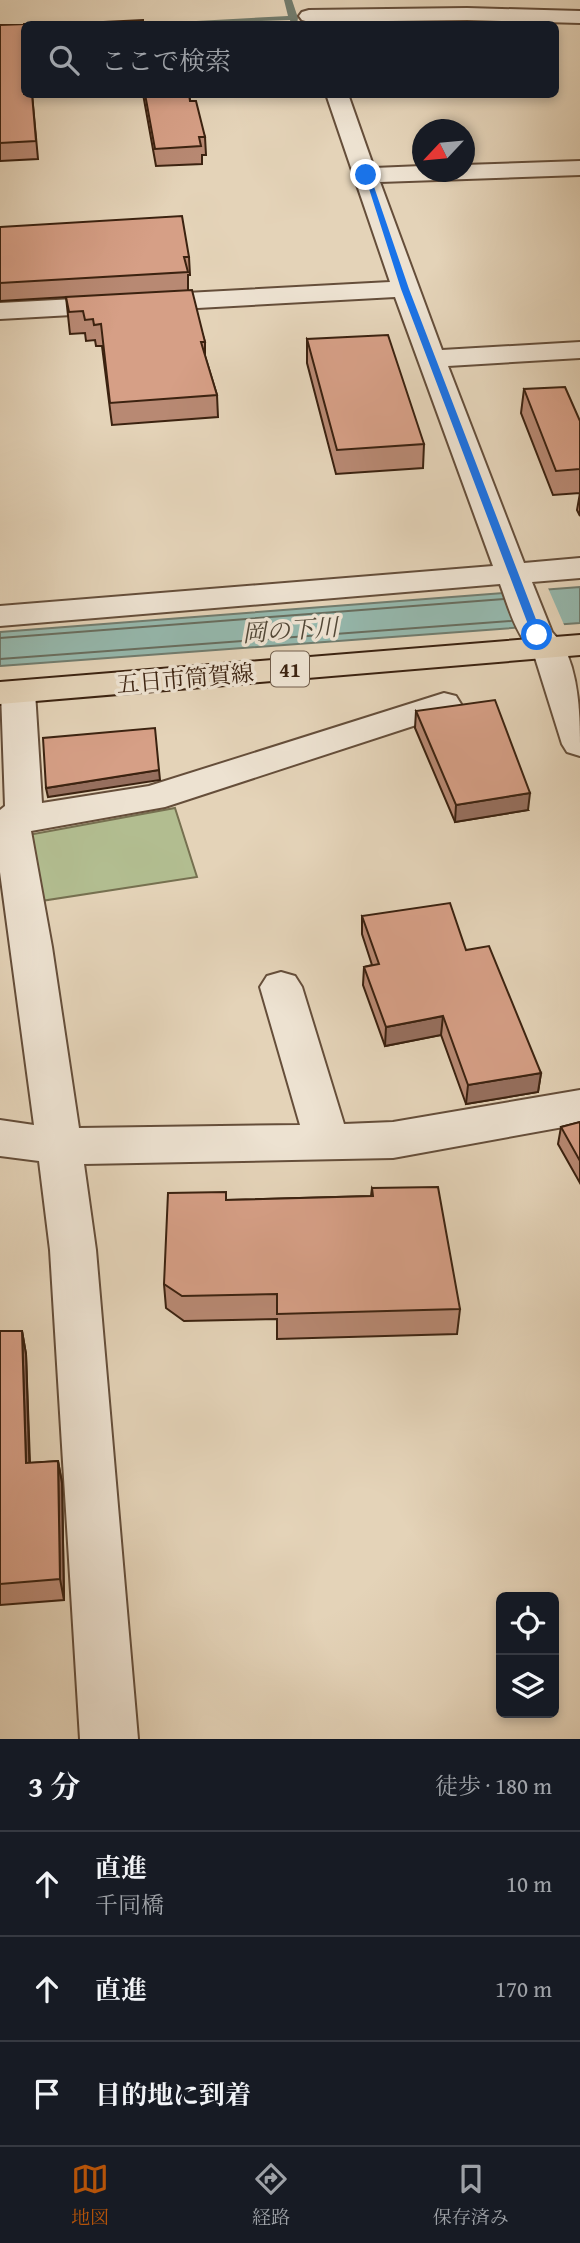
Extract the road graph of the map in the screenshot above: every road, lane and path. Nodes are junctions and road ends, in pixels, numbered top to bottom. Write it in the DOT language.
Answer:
graph roads {
  1 [pos="308,14"];
  2 [pos="580,17"];
  3 [pos="338,98"];
  4 [pos="580,168"];
  5 [pos="366,175"];
  6 [pos="405,289"];
  7 [pos="0,311"];
  8 [pos="580,350"];
  9 [pos="432,359"];
  10 [pos="580,568"];
  11 [pos="515,580"];
  12 [pos="0,615"];
  13 [pos="556,643"];
  14 [pos="9,692"];
  15 [pos="444,704"];
  16 [pos="580,744"];
  17 [pos="5,823"];
  18 [pos="281,987"];
  19 [pos="580,1107"];
  20 [pos="0,1138"];
  21 [pos="327,1142"];
  22 [pos="60,1146"];
  23 [pos="109,1739"];
  1 -- 2 [label="street"];
  3 -- 5 [label="street"];
  4 -- 5 [label="street"];
  5 -- 6 [label="street"];
  6 -- 7 [label="street"];
  6 -- 9 [label="street"];
  8 -- 9 [label="street"];
  9 -- 11 [label="street"];
  10 -- 11 [label="street"];
  11 -- 12 [label="street"];
  11 -- 13 [label="street"];
  13 -- 14 [label="main road, 五日市筒賀線 / 41"];
  13 -- 16 [label="street"];
  14 -- 17 [label="street"];
  15 -- 17 [label="street"];
  17 -- 22 [label="street"];
  18 -- 21 [label="street"];
  19 -- 21 [label="street"];
  20 -- 22 [label="street"];
  21 -- 22 [label="street"];
  22 -- 23 [label="street"];
}
